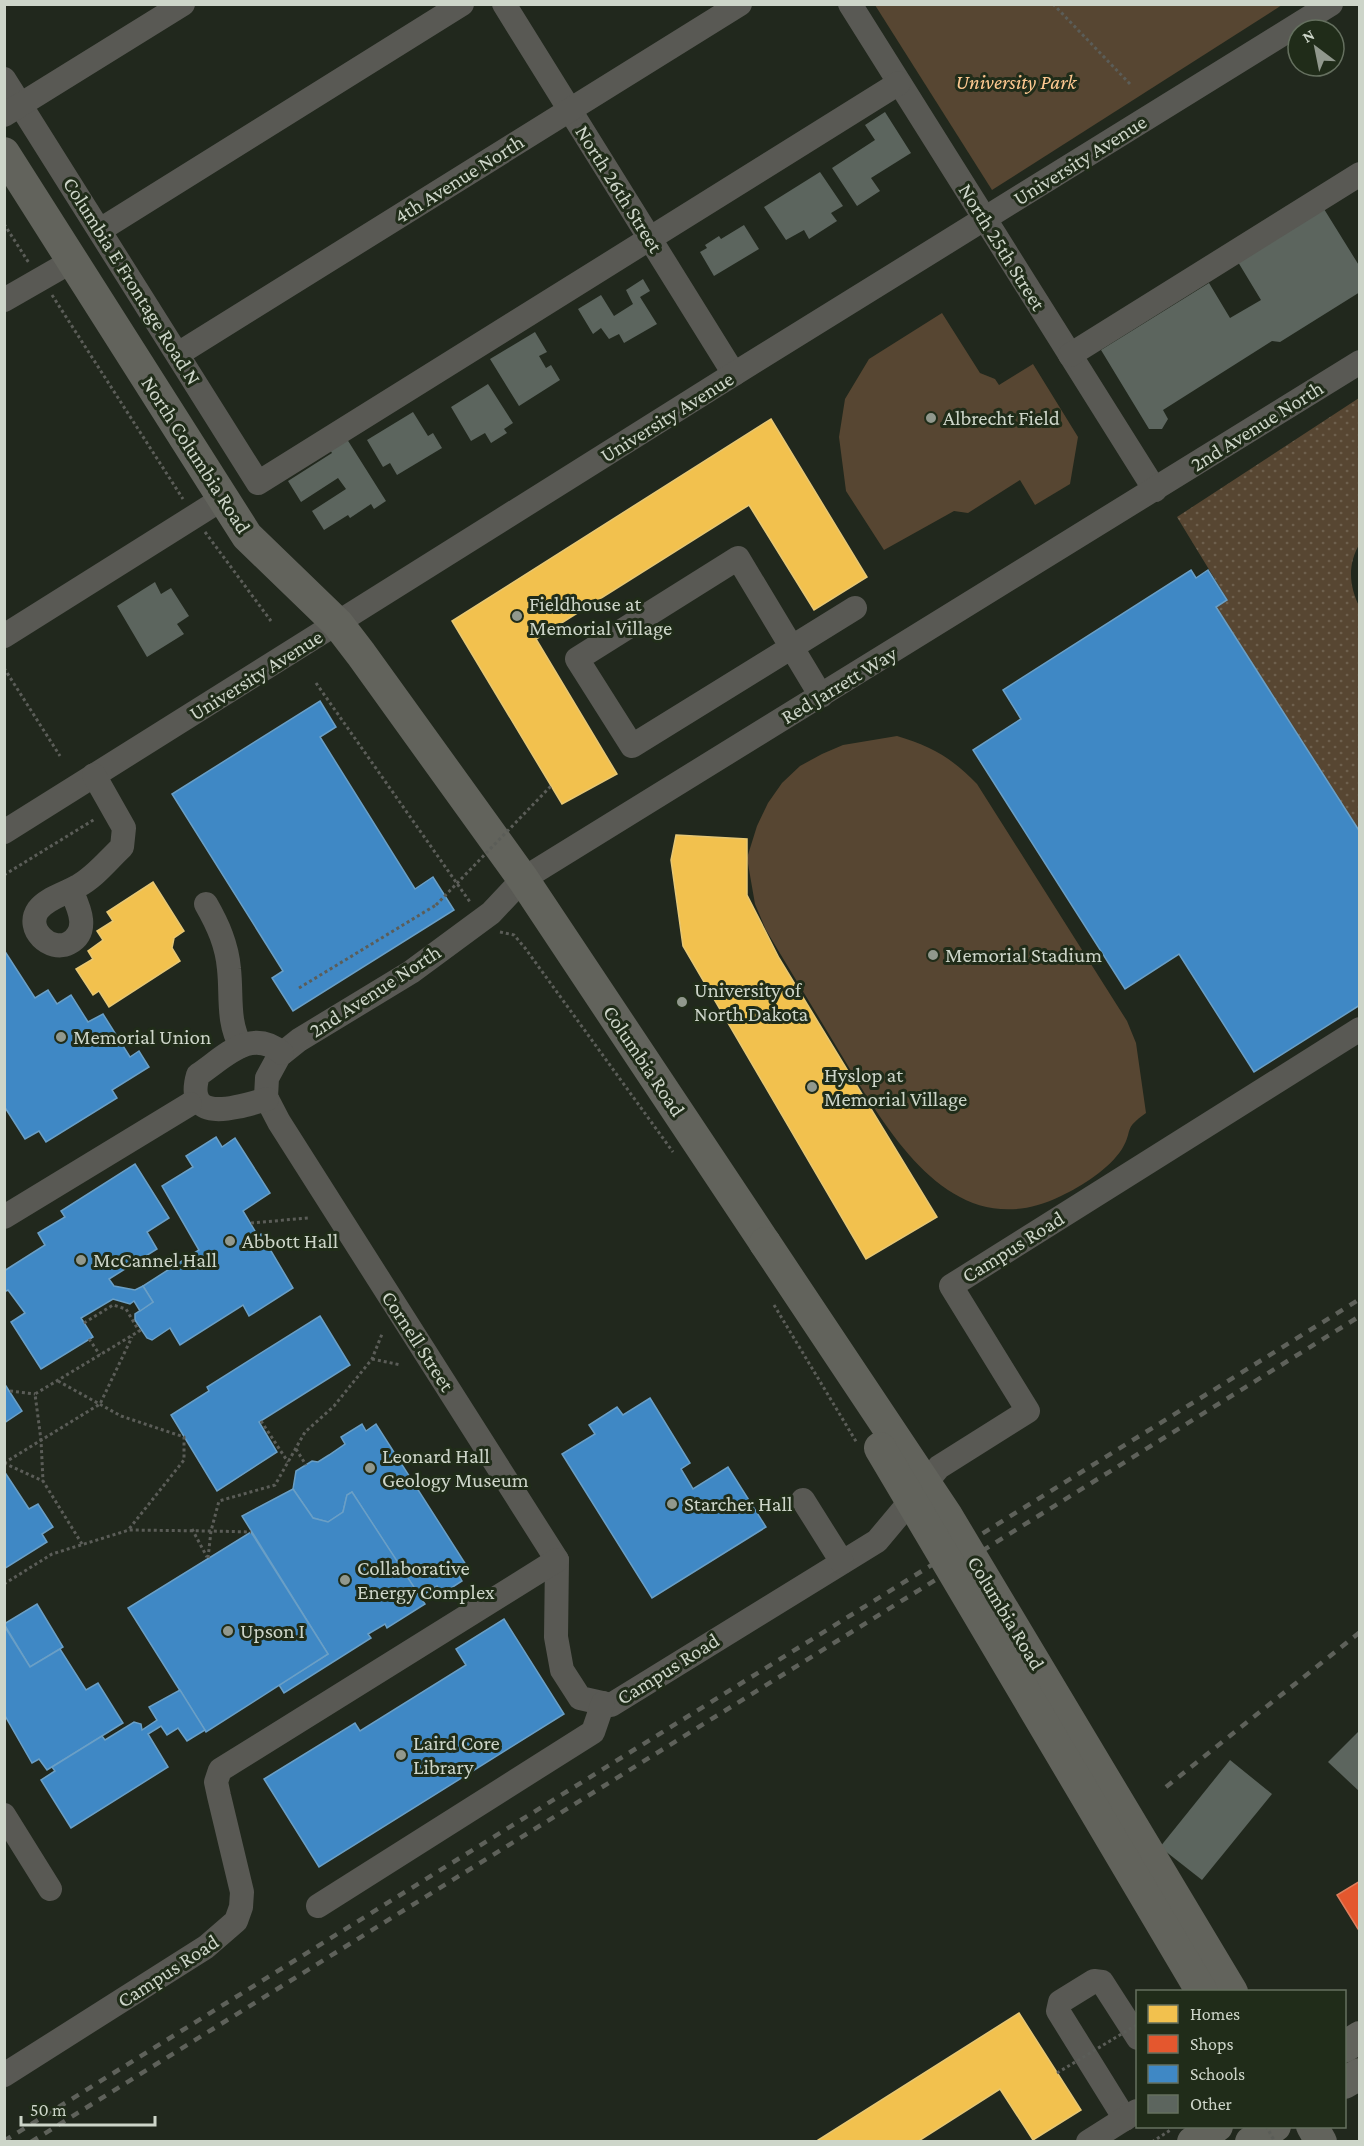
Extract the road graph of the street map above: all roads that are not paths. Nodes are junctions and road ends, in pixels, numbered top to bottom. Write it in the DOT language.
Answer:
graph roads {
  1 [pos="183,4"];
  2 [pos="462,4"];
  3 [pos="504,4"];
  4 [pos="741,4"];
  5 [pos="850,4"];
  6 [pos="1331,4"];
  7 [pos="4,79"];
  8 [pos="899,83"];
  9 [pos="13,110"];
  10 [pos="570,110"];
  11 [pos="4,153"];
  12 [pos="1359,174"];
  13 [pos="984,219"];
  14 [pos="100,230"];
  15 [pos="650,239"];
  16 [pos="72,261"];
  17 [pos="4,300"];
  18 [pos="178,354"];
  19 [pos="1070,355"];
  20 [pos="1359,362"];
  21 [pos="734,374"];
  22 [pos="1155,490"];
  23 [pos="222,499"];
  24 [pos="855,609"];
  25 [pos="338,624"];
  26 [pos="4,636"];
  27 [pos="792,648"];
  28 [pos="821,696"];
  29 [pos="94,775"];
  30 [pos="4,832"];
  31 [pos="523,879"];
  32 [pos="71,890"];
  33 [pos="206,904"];
  34 [pos="1359,1029"];
  35 [pos="241,1046"];
  36 [pos="282,1053"];
  37 [pos="267,1099"];
  38 [pos="190,1104"];
  39 [pos="4,1217"];
  40 [pos="765,1243"];
  41 [pos="803,1500"];
  42 [pos="557,1560"];
  43 [pos="842,1562"];
  44 [pos="603,1703"];
  45 [pos="4,1815"];
  46 [pos="50,1889"];
  47 [pos="318,1906"];
  48 [pos="1201,1990"];
  49 [pos="1231,1990"];
  50 [pos="1136,2036"];
  51 [pos="1359,2037"];
  52 [pos="1346,2046"];
  53 [pos="1359,2074"];
  54 [pos="4,2075"];
  55 [pos="1346,2082"];
  56 [pos="1131,2114"];
  57 [pos="1215,2128"];
  58 [pos="1273,2128"];
  59 [pos="1284,2128"];
  60 [pos="1313,2128"];
  61 [pos="1088,2142"];
  62 [pos="1193,2142"];
  63 [pos="1251,2142"];
  64 [pos="1292,2142"];
  65 [pos="1321,2142"];
  1 -- 9 [label="street"];
  2 -- 14 [label="street"];
  3 -- 10 [label="street, North 26th Street"];
  4 -- 10 [label="street, 4th Avenue North"];
  5 -- 8 [label="street, North 25th Street"];
  6 -- 13 [label="street, University Avenue"];
  7 -- 9 [label="street, Columbia E Frontage Road N"];
  8 -- 13 [label="street, North 25th Street"];
  8 -- 15 [label="street"];
  9 -- 14 [label="street, Columbia E Frontage Road N"];
  10 -- 15 [label="street, North 26th Street"];
  10 -- 18 [label="street, 4th Avenue North"];
  11 -- 16 [label="main road, North Columbia Road"];
  12 -- 19 [label="street"];
  13 -- 19 [label="street, North 25th Street"];
  13 -- 21 [label="street, University Avenue"];
  14 -- 18 [label="street, Columbia E Frontage Road N"];
  15 -- 18 [label="street, Columbia E Frontage Road N"];
  15 -- 21 [label="street, North 26th Street"];
  16 -- 17 [label="street"];
  16 -- 23 [label="main road, North Columbia Road"];
  19 -- 22 [label="street, North 25th Street"];
  20 -- 22 [label="street, 2nd Avenue North"];
  21 -- 25 [label="street, University Avenue"];
  22 -- 28 [label="street, Red Jarrett Way"];
  23 -- 25 [label="main road, North Columbia Road"];
  23 -- 26 [label="street"];
  24 -- 27 [label="street"];
  25 -- 29 [label="street, University Avenue"];
  25 -- 31 [label="main road, North Columbia Road"];
  27 -- 27 [label="street"];
  27 -- 28 [label="street"];
  28 -- 31 [label="street, Red Jarrett Way"];
  29 -- 30 [label="street, University Avenue"];
  29 -- 32 [label="street"];
  31 -- 36 [label="street, 2nd Avenue North"];
  31 -- 40 [label="main road, Columbia Road"];
  33 -- 35 [label="street"];
  34 -- 43 [label="street, Campus Road"];
  35 -- 36 [label="street"];
  35 -- 37 [label="street"];
  36 -- 37 [label="street, 2nd Avenue North"];
  37 -- 42 [label="street, Cornell Street"];
  38 -- 39 [label="street"];
  40 -- 48 [label="main road, Columbia Road, bridge"];
  40 -- 49 [label="main road, Columbia Road, bridge"];
  41 -- 43 [label="street"];
  42 -- 44 [label="street, Campus Road"];
  42 -- 54 [label="street, Campus Road"];
  43 -- 44 [label="street, Campus Road"];
  44 -- 47 [label="street"];
  45 -- 46 [label="street"];
  50 -- 56 [label="street"];
  51 -- 52 [label="main road"];
  53 -- 55 [label="main road"];
  56 -- 61 [label="street"];
  57 -- 62 [label="main road"];
  58 -- 63 [label="main road"];
  59 -- 64 [label="main road"];
  60 -- 65 [label="main road"];
}
